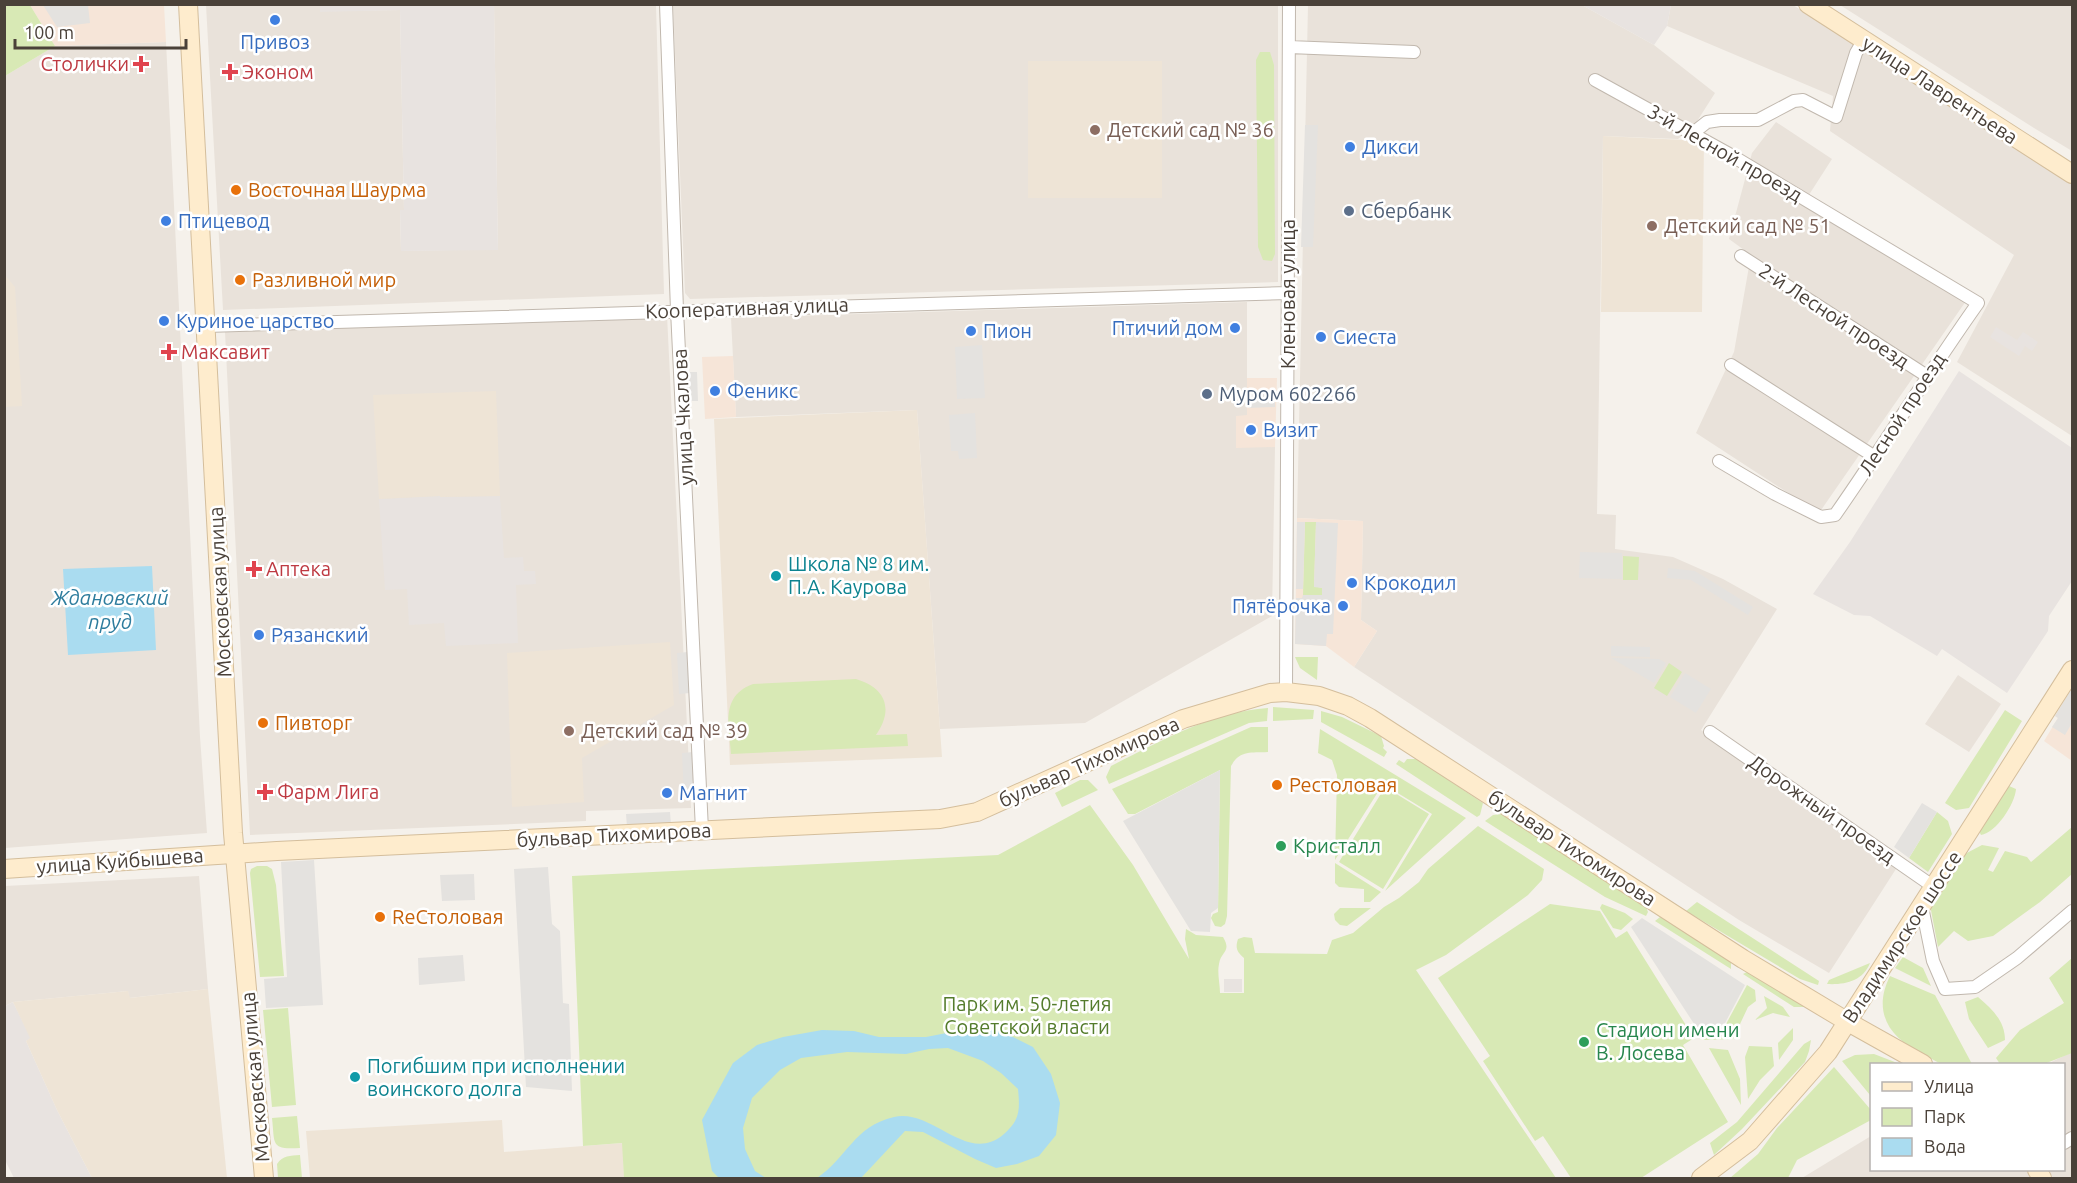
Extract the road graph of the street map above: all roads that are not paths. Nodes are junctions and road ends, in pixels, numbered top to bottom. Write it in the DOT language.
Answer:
graph roads {
  1 [pos="188,4"];
  2 [pos="666,4"];
  3 [pos="1289,4"];
  4 [pos="1808,4"];
  5 [pos="1863,41"];
  6 [pos="1289,47"];
  7 [pos="1414,52"];
  8 [pos="1595,80"];
  9 [pos="1693,134"];
  10 [pos="2073,174"];
  11 [pos="1741,256"];
  12 [pos="1288,293"];
  13 [pos="1978,303"];
  14 [pos="677,310"];
  15 [pos="206,326"];
  16 [pos="1731,365"];
  17 [pos="1927,376"];
  18 [pos="1875,457"];
  19 [pos="1719,461"];
  20 [pos="2073,670"];
  21 [pos="1286,692"];
  22 [pos="1710,732"];
  23 [pos="702,830"];
  24 [pos="235,854"];
  25 [pos="4,869"];
  26 [pos="1934,887"];
  27 [pos="1922,907"];
  28 [pos="2073,911"];
  29 [pos="1848,1022"];
  30 [pos="1920,1063"];
  31 [pos="264,1179"];
  32 [pos="1701,1179"];
  1 -- 15 [label="street, Московская улица"];
  2 -- 14 [label="street, улица Чкалова"];
  3 -- 6 [label="street, Кленовая улица"];
  4 -- 5 [label="street, улица Лаврентьева"];
  5 -- 9 [label="street"];
  5 -- 10 [label="street, улица Лаврентьева"];
  6 -- 7 [label="street"];
  6 -- 12 [label="street, Кленовая улица"];
  8 -- 9 [label="street, 3-й Лесной проезд"];
  9 -- 13 [label="street, 3-й Лесной проезд"];
  11 -- 17 [label="street, 2-й Лесной проезд"];
  12 -- 14 [label="street, Кооперативная улица"];
  12 -- 21 [label="street, Кленовая улица"];
  13 -- 17 [label="street, Лесной проезд"];
  14 -- 15 [label="street, Кооперативная улица"];
  14 -- 23 [label="street, улица Чкалова"];
  15 -- 24 [label="street, Московская улица"];
  16 -- 18 [label="street"];
  17 -- 18 [label="street, Лесной проезд"];
  18 -- 19 [label="street, Лесной проезд"];
  20 -- 26 [label="street, Владимирское шоссе"];
  21 -- 23 [label="street, бульвар Тихомирова"];
  21 -- 29 [label="street, бульвар Тихомирова"];
  22 -- 26 [label="street, Дорожный проезд"];
  23 -- 24 [label="street, бульвар Тихомирова"];
  24 -- 25 [label="street, улица Куйбышева"];
  24 -- 31 [label="street, Московская улица"];
  26 -- 27 [label="street, Владимирское шоссе"];
  27 -- 28 [label="street"];
  27 -- 29 [label="street, Владимирское шоссе"];
  29 -- 30 [label="street, бульвар Тихомирова"];
  29 -- 32 [label="street, Владимирское шоссе"];
}
